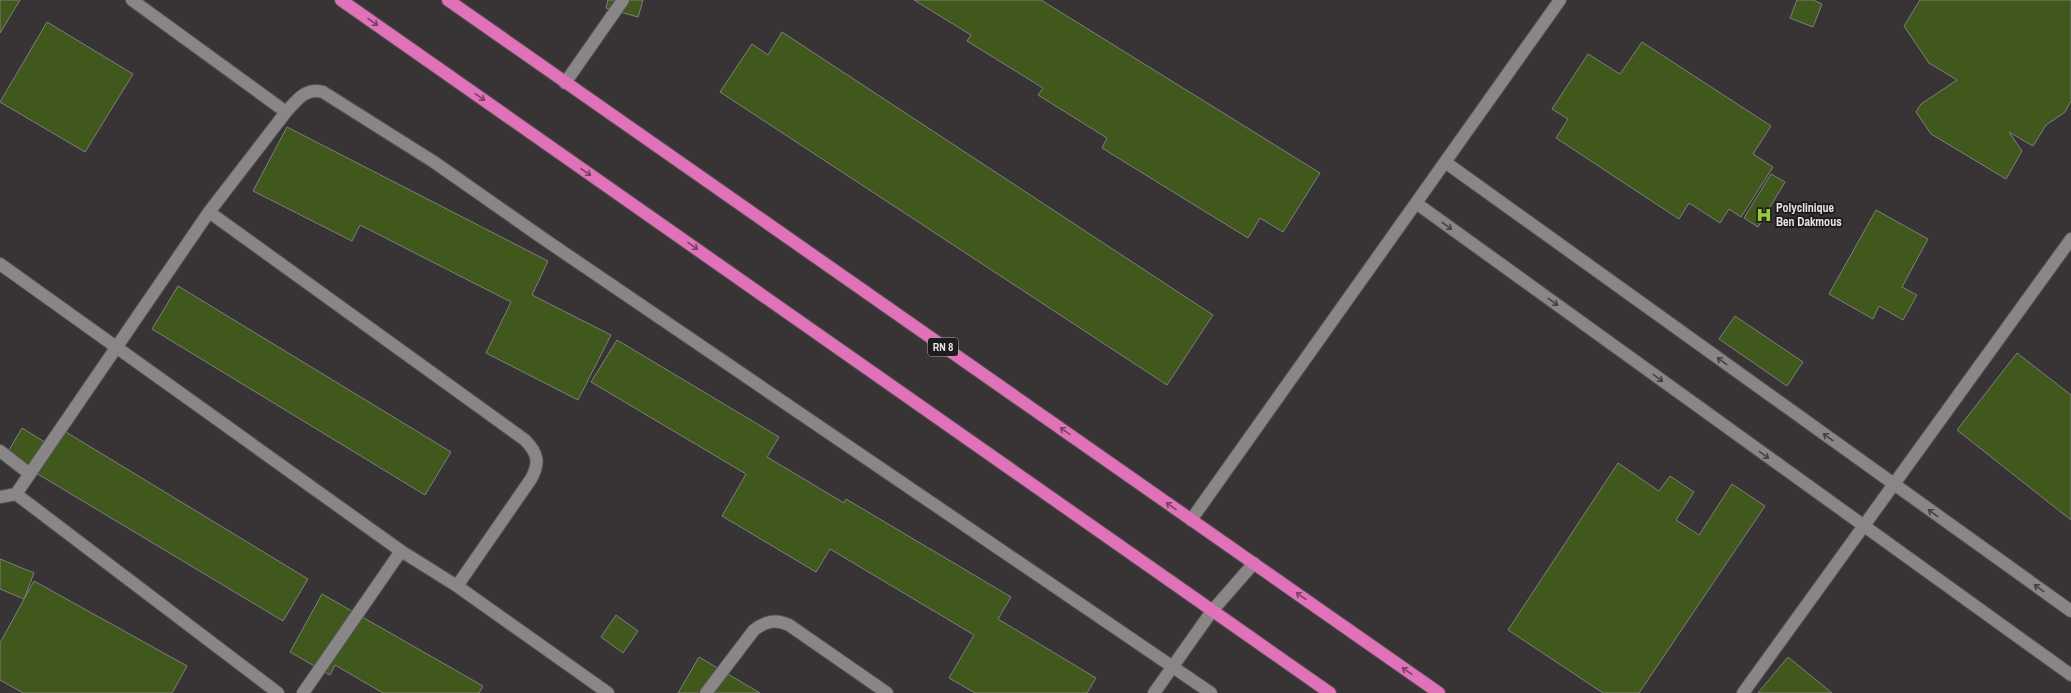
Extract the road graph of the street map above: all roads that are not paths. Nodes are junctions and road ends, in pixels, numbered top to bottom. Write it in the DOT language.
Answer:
graph roads {
  1 [pos="132,0"];
  2 [pos="341,0"];
  3 [pos="448,0"];
  4 [pos="623,0"];
  5 [pos="1560,0"];
  6 [pos="565,83"];
  7 [pos="286,112"];
  8 [pos="1445,162"];
  9 [pos="1416,203"];
  10 [pos="209,212"];
  11 [pos="2071,238"];
  12 [pos="0,264"];
  13 [pos="117,347"];
  14 [pos="0,451"];
  15 [pos="30,474"];
  16 [pos="1894,485"];
  17 [pos="16,494"];
  18 [pos="0,497"];
  19 [pos="1191,520"];
  20 [pos="1864,527"];
  21 [pos="401,551"];
  22 [pos="1254,563"];
  23 [pos="457,586"];
  24 [pos="1212,611"];
  25 [pos="2071,611"];
  26 [pos="1173,666"];
  27 [pos="2071,675"];
  28 [pos="278,693"];
  29 [pos="303,693"];
  30 [pos="608,693"];
  31 [pos="706,693"];
  32 [pos="887,693"];
  33 [pos="1154,693"];
  34 [pos="1212,693"];
  35 [pos="1330,693"];
  36 [pos="1439,693"];
  37 [pos="1743,693"];
  1 -- 7 [label="street"];
  2 -- 24 [label="highway, one-way"];
  3 -- 6 [label="highway, RN 8"];
  4 -- 6 [label="street"];
  5 -- 8 [label="street"];
  19 -- 6 [label="highway, RN 8, one-way"];
  7 -- 10 [label="street"];
  7 -- 26 [label="street"];
  8 -- 9 [label="street"];
  16 -- 8 [label="street, one-way"];
  9 -- 19 [label="street"];
  9 -- 20 [label="street, one-way"];
  10 -- 13 [label="street"];
  10 -- 23 [label="street"];
  11 -- 16 [label="street"];
  12 -- 13 [label="street"];
  13 -- 15 [label="street"];
  13 -- 21 [label="street"];
  14 -- 15 [label="street"];
  15 -- 17 [label="street"];
  16 -- 20 [label="street"];
  25 -- 16 [label="street, one-way"];
  17 -- 18 [label="street"];
  17 -- 28 [label="street"];
  19 -- 22 [label="highway, RN 8"];
  20 -- 27 [label="street"];
  20 -- 37 [label="street"];
  21 -- 23 [label="street"];
  21 -- 29 [label="street"];
  22 -- 24 [label="street"];
  36 -- 22 [label="highway, RN 8, one-way"];
  23 -- 30 [label="street"];
  24 -- 26 [label="street"];
  24 -- 35 [label="highway"];
  26 -- 33 [label="street"];
  26 -- 34 [label="street"];
  31 -- 32 [label="street"];
}
